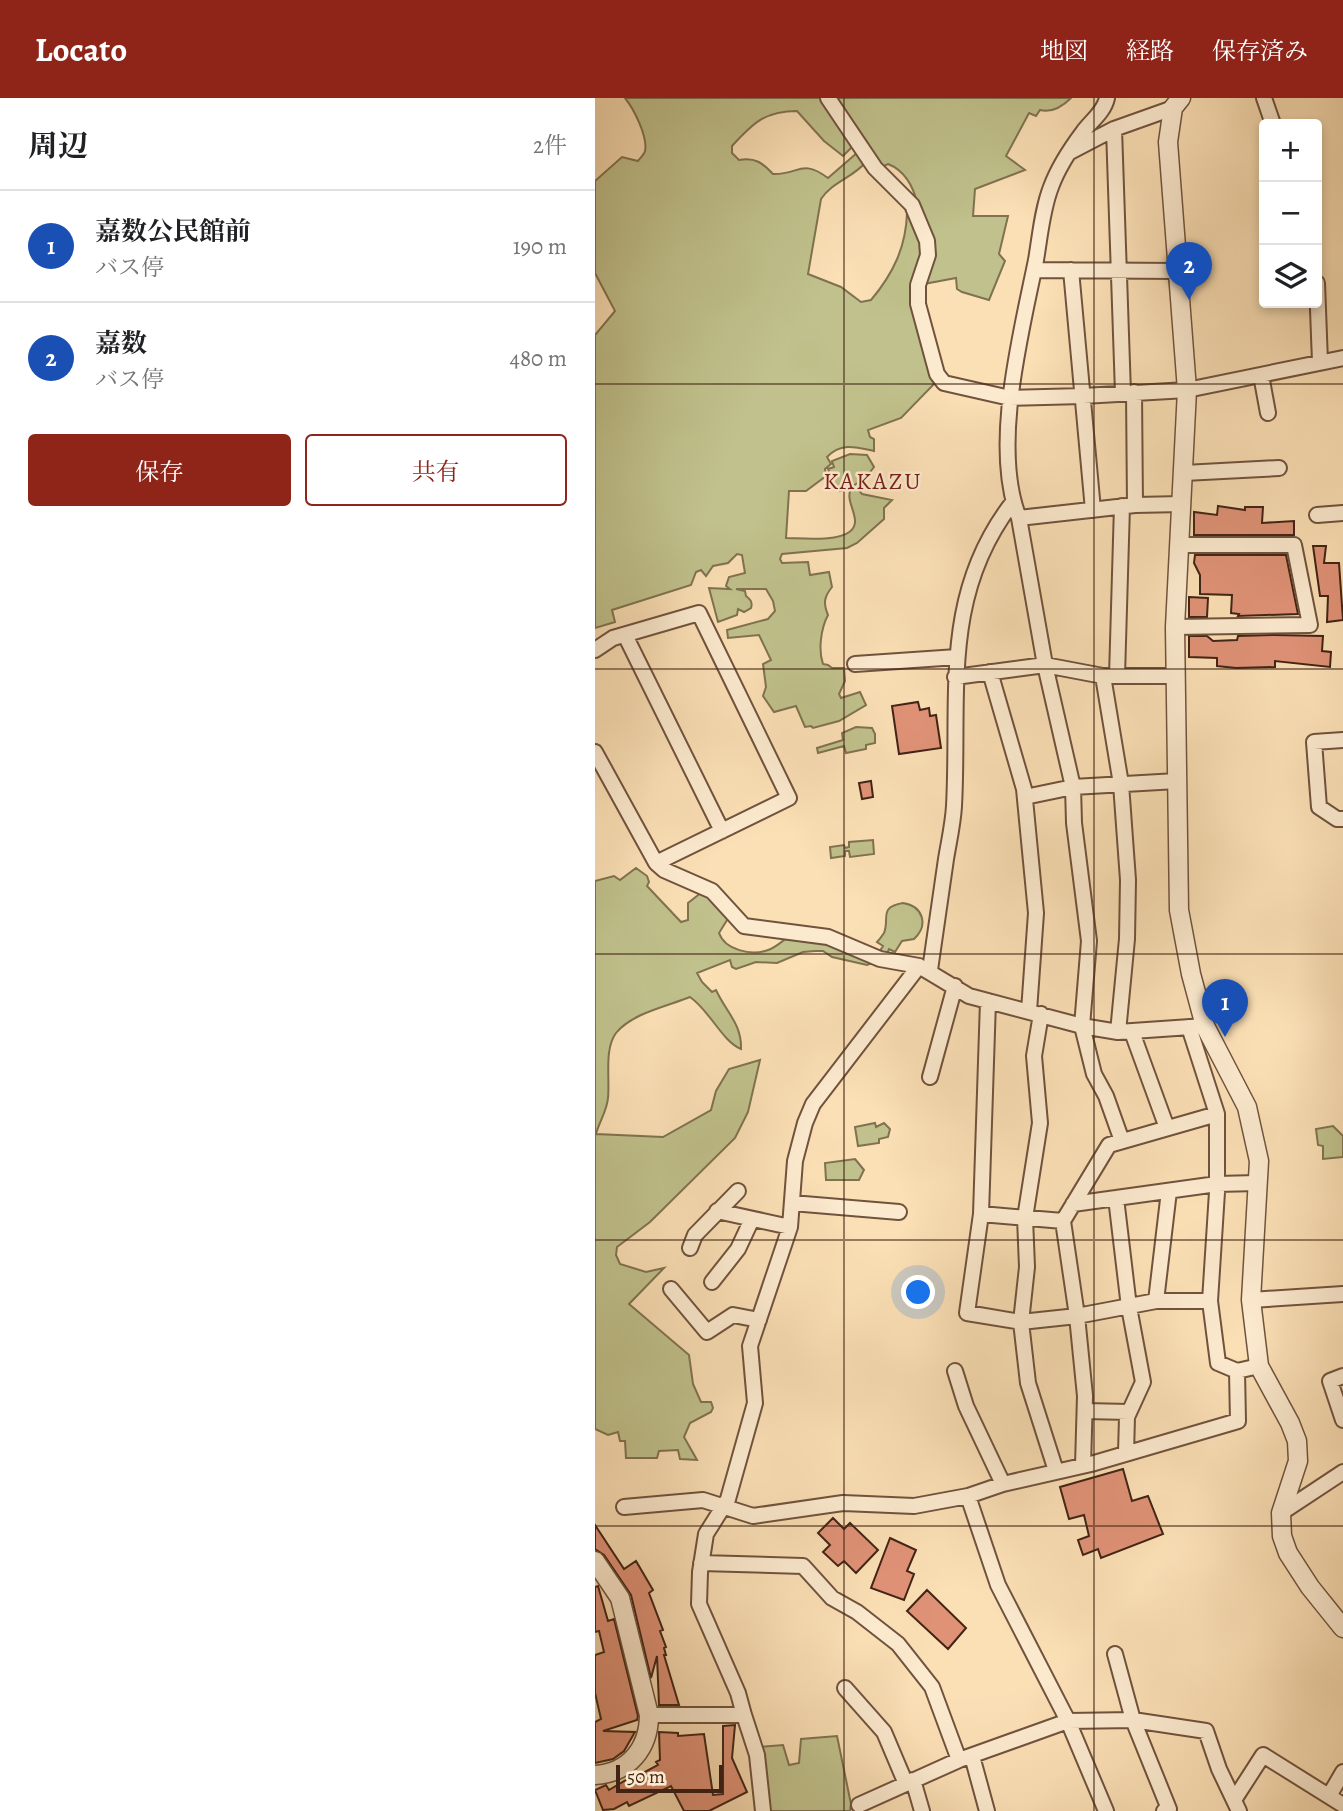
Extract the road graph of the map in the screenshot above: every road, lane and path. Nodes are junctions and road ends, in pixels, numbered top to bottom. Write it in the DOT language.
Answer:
graph roads {
  1 [pos="828,98"];
  2 [pos="1107,98"];
  3 [pos="1264,98"];
  4 [pos="1177,103"];
  5 [pos="1271,119"];
  6 [pos="1114,129"];
  7 [pos="1069,153"];
  8 [pos="1034,270"];
  9 [pos="1071,270"];
  10 [pos="1119,270"];
  11 [pos="1178,271"];
  12 [pos="1318,308"];
  13 [pos="1343,358"];
  14 [pos="1320,362"];
  15 [pos="1261,374"];
  16 [pos="1187,390"];
  17 [pos="1129,392"];
  18 [pos="1083,396"];
  19 [pos="1010,398"];
  20 [pos="1268,413"];
  21 [pos="1279,468"];
  22 [pos="1184,473"];
  23 [pos="1013,502"];
  24 [pos="1182,504"];
  25 [pos="1129,506"];
  26 [pos="1093,510"];
  27 [pos="1343,513"];
  28 [pos="1317,515"];
  29 [pos="1019,518"];
  30 [pos="1179,545"];
  31 [pos="1175,627"];
  32 [pos="625,635"];
  33 [pos="595,650"];
  34 [pos="957,657"];
  35 [pos="855,664"];
  36 [pos="1045,665"];
  37 [pos="991,673"];
  38 [pos="1110,676"];
  39 [pos="1175,676"];
  40 [pos="955,677"];
  41 [pos="1343,740"];
  42 [pos="595,752"];
  43 [pos="1177,781"];
  44 [pos="1121,784"];
  45 [pos="1073,787"];
  46 [pos="1025,797"];
  47 [pos="1343,819"];
  48 [pos="722,831"];
  49 [pos="656,863"];
  50 [pos="925,968"];
  51 [pos="955,986"];
  52 [pos="988,1001"];
  53 [pos="1035,1012"];
  54 [pos="1082,1026"];
  55 [pos="1197,1027"];
  56 [pos="1125,1032"];
  57 [pos="930,1077"];
  58 [pos="1217,1114"];
  59 [pos="1167,1128"];
  60 [pos="1122,1141"];
  61 [pos="1257,1183"];
  62 [pos="1217,1184"];
  63 [pos="737,1191"];
  64 [pos="1169,1191"];
  65 [pos="1116,1198"];
  66 [pos="792,1203"];
  67 [pos="1073,1204"];
  68 [pos="717,1211"];
  69 [pos="899,1212"];
  70 [pos="981,1214"];
  71 [pos="1025,1217"];
  72 [pos="752,1219"];
  73 [pos="1063,1221"];
  74 [pos="790,1227"];
  75 [pos="690,1248"];
  76 [pos="712,1282"];
  77 [pos="671,1289"];
  78 [pos="1343,1294"];
  79 [pos="1251,1300"];
  80 [pos="1156,1301"];
  81 [pos="1210,1301"];
  82 [pos="1129,1307"];
  83 [pos="1077,1316"];
  84 [pos="759,1320"];
  85 [pos="1021,1322"];
  86 [pos="1259,1366"];
  87 [pos="955,1371"];
  88 [pos="1237,1371"];
  89 [pos="1343,1376"];
  90 [pos="1085,1411"];
  91 [pos="1129,1412"];
  92 [pos="1343,1420"];
  93 [pos="1126,1453"];
  94 [pos="1083,1465"];
  95 [pos="1056,1471"];
  96 [pos="1343,1472"];
  97 [pos="1003,1484"];
  98 [pos="968,1496"];
  99 [pos="721,1506"];
  100 [pos="625,1507"];
  101 [pos="1281,1513"];
  102 [pos="595,1561"];
  103 [pos="701,1563"];
  104 [pos="1343,1628"];
  105 [pos="1115,1654"];
  106 [pos="845,1688"];
  107 [pos="649,1715"];
  108 [pos="744,1715"];
  109 [pos="1133,1720"];
  110 [pos="1068,1721"];
  111 [pos="965,1758"];
  112 [pos="1343,1772"];
  113 [pos="595,1775"];
  114 [pos="910,1782"];
  115 [pos="1329,1796"];
  116 [pos="859,1805"];
  117 [pos="1236,1805"];
  118 [pos="1343,1805"];
  119 [pos="760,1810"];
  120 [pos="1168,1810"];
  121 [pos="922,1811"];
  122 [pos="987,1811"];
  123 [pos="1106,1811"];
  1 -- 19 [label="street"];
  2 -- 7 [label="street"];
  3 -- 5 [label="street"];
  4 -- 6 [label="street"];
  4 -- 11 [label="street"];
  6 -- 7 [label="street"];
  6 -- 10 [label="street"];
  7 -- 8 [label="street"];
  8 -- 9 [label="street"];
  8 -- 19 [label="street"];
  9 -- 10 [label="street"];
  9 -- 18 [label="street"];
  10 -- 11 [label="street"];
  10 -- 17 [label="street"];
  11 -- 16 [label="street"];
  12 -- 14 [label="street"];
  13 -- 14 [label="street"];
  14 -- 15 [label="street"];
  15 -- 16 [label="street"];
  15 -- 20 [label="street"];
  16 -- 17 [label="street"];
  16 -- 22 [label="street"];
  17 -- 18 [label="street"];
  17 -- 25 [label="street"];
  18 -- 19 [label="street"];
  18 -- 26 [label="street"];
  19 -- 23 [label="street"];
  21 -- 22 [label="street"];
  22 -- 24 [label="street"];
  23 -- 29 [label="street"];
  23 -- 34 [label="street"];
  24 -- 25 [label="street"];
  24 -- 30 [label="street"];
  25 -- 26 [label="street"];
  25 -- 38 [label="street"];
  26 -- 29 [label="street"];
  27 -- 28 [label="street"];
  29 -- 36 [label="street"];
  30 -- 31 [label="street"];
  30 -- 31 [label="street"];
  31 -- 39 [label="street"];
  32 -- 33 [label="street"];
  32 -- 48 [label="street"];
  32 -- 48 [label="street"];
  34 -- 35 [label="street"];
  34 -- 40 [label="street"];
  36 -- 37 [label="street"];
  36 -- 38 [label="street"];
  36 -- 45 [label="street"];
  37 -- 40 [label="street"];
  37 -- 46 [label="street"];
  38 -- 39 [label="street"];
  38 -- 44 [label="street"];
  39 -- 43 [label="street"];
  40 -- 50 [label="street"];
  41 -- 47 [label="street"];
  42 -- 49 [label="street"];
  43 -- 44 [label="street"];
  43 -- 55 [label="street"];
  44 -- 45 [label="street"];
  44 -- 56 [label="street"];
  45 -- 46 [label="street"];
  45 -- 54 [label="street"];
  46 -- 53 [label="street"];
  48 -- 49 [label="street"];
  49 -- 50 [label="street"];
  50 -- 51 [label="street"];
  50 -- 66 [label="street"];
  51 -- 52 [label="street"];
  51 -- 57 [label="street"];
  52 -- 53 [label="street"];
  52 -- 70 [label="street"];
  53 -- 54 [label="street"];
  53 -- 71 [label="street"];
  54 -- 56 [label="street"];
  54 -- 60 [label="street"];
  55 -- 56 [label="street"];
  55 -- 58 [label="street"];
  55 -- 61 [label="street"];
  56 -- 59 [label="street"];
  58 -- 59 [label="street"];
  58 -- 62 [label="street"];
  59 -- 60 [label="street"];
  60 -- 67 [label="street"];
  61 -- 62 [label="street"];
  61 -- 79 [label="street"];
  62 -- 64 [label="street"];
  62 -- 81 [label="street"];
  63 -- 68 [label="street"];
  64 -- 65 [label="street"];
  64 -- 80 [label="street"];
  65 -- 67 [label="street"];
  65 -- 82 [label="street"];
  66 -- 69 [label="street"];
  66 -- 74 [label="street"];
  67 -- 73 [label="street"];
  68 -- 72 [label="street"];
  68 -- 75 [label="street"];
  70 -- 71 [label="street"];
  70 -- 85 [label="street"];
  71 -- 73 [label="street"];
  71 -- 85 [label="street"];
  72 -- 74 [label="street"];
  72 -- 76 [label="street"];
  73 -- 83 [label="street"];
  74 -- 84 [label="street"];
  77 -- 84 [label="street"];
  78 -- 79 [label="street"];
  79 -- 86 [label="street"];
  80 -- 81 [label="street"];
  80 -- 82 [label="street"];
  81 -- 88 [label="street"];
  82 -- 83 [label="street"];
  82 -- 91 [label="street"];
  83 -- 85 [label="street"];
  83 -- 90 [label="street"];
  84 -- 99 [label="street"];
  85 -- 95 [label="street"];
  86 -- 88 [label="street"];
  86 -- 101 [label="street"];
  87 -- 97 [label="street"];
  88 -- 93 [label="street"];
  89 -- 92 [label="street"];
  90 -- 91 [label="street"];
  90 -- 94 [label="street"];
  91 -- 93 [label="street"];
  93 -- 94 [label="street"];
  94 -- 95 [label="street"];
  95 -- 97 [label="street"];
  96 -- 101 [label="street"];
  97 -- 98 [label="street"];
  98 -- 99 [label="street"];
  98 -- 110 [label="street"];
  99 -- 100 [label="street"];
  99 -- 103 [label="street"];
  101 -- 104 [label="street"];
  102 -- 107 [label="street"];
  103 -- 108 [label="street"];
  103 -- 111 [label="street"];
  105 -- 109 [label="street"];
  106 -- 114 [label="street"];
  107 -- 108 [label="street"];
  107 -- 113 [label="street"];
  108 -- 119 [label="street"];
  109 -- 110 [label="street"];
  109 -- 117 [label="street"];
  109 -- 120 [label="street"];
  110 -- 111 [label="street"];
  110 -- 123 [label="street"];
  111 -- 114 [label="street"];
  111 -- 122 [label="street"];
  112 -- 115 [label="street"];
  114 -- 116 [label="street"];
  114 -- 121 [label="street"];
  115 -- 117 [label="street"];
  115 -- 118 [label="street"];
}
